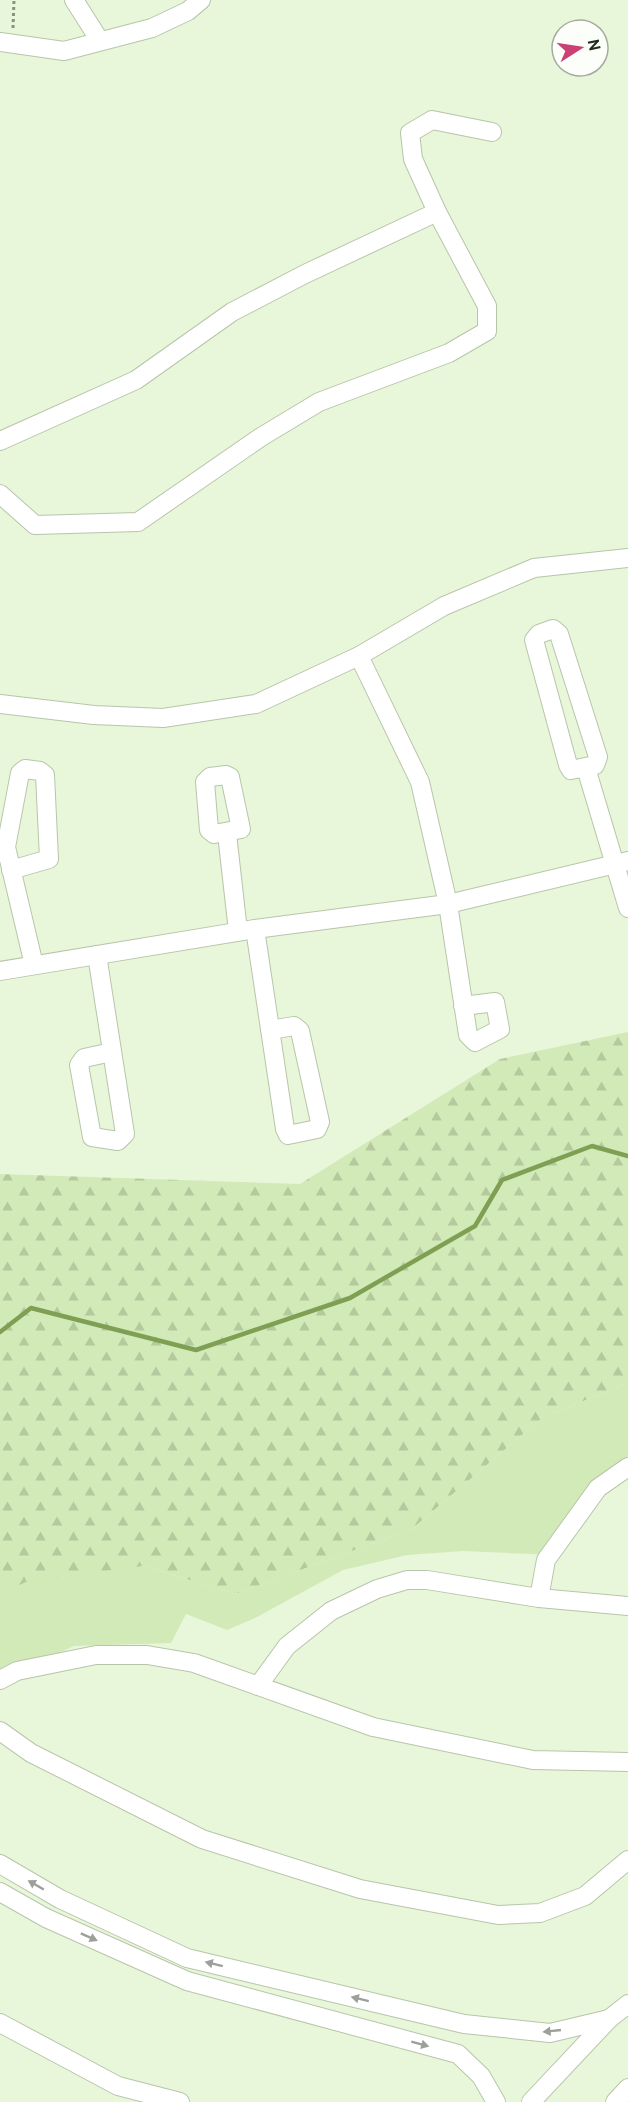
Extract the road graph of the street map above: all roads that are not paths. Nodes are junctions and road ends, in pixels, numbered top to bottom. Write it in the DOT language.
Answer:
graph roads {
  1 [pos="74,0"];
  2 [pos="201,0"];
  3 [pos="100,41"];
  4 [pos="6,42"];
  5 [pos="492,132"];
  6 [pos="436,212"];
  7 [pos="0,441"];
  8 [pos="0,494"];
  9 [pos="628,558"];
  10 [pos="359,656"];
  11 [pos="0,704"];
  12 [pos="586,768"];
  13 [pos="227,834"];
  14 [pos="622,863"];
  15 [pos="11,870"];
  16 [pos="448,904"];
  17 [pos="628,908"];
  18 [pos="247,930"];
  19 [pos="97,955"];
  20 [pos="34,965"];
  21 [pos="0,971"];
  22 [pos="463,1005"];
  23 [pos="270,1030"];
  24 [pos="112,1052"];
  25 [pos="628,1467"];
  26 [pos="539,1598"];
  27 [pos="628,1606"];
  28 [pos="0,1680"];
  29 [pos="258,1686"];
  30 [pos="0,1731"];
  31 [pos="628,1762"];
  32 [pos="628,1860"];
  33 [pos="0,1864"];
  34 [pos="0,1892"];
  35 [pos="252,1973"];
  36 [pos="243,1996"];
  37 [pos="628,2004"];
  38 [pos="609,2019"];
  39 [pos="0,2023"];
  40 [pos="464,2024"];
  41 [pos="458,2055"];
  42 [pos="628,2088"];
  43 [pos="180,2102"];
  44 [pos="496,2102"];
  45 [pos="531,2102"];
  46 [pos="615,2102"];
  1 -- 3 [label="street"];
  2 -- 3 [label="street"];
  3 -- 4 [label="street"];
  5 -- 6 [label="street"];
  6 -- 7 [label="street"];
  6 -- 8 [label="street"];
  9 -- 10 [label="street"];
  10 -- 11 [label="street"];
  10 -- 16 [label="street"];
  12 -- 12 [label="street"];
  12 -- 14 [label="street"];
  13 -- 18 [label="street"];
  14 -- 16 [label="street"];
  14 -- 17 [label="street"];
  15 -- 15 [label="street"];
  15 -- 20 [label="street"];
  16 -- 18 [label="street"];
  16 -- 22 [label="street"];
  18 -- 19 [label="street"];
  18 -- 23 [label="street"];
  19 -- 20 [label="street"];
  19 -- 24 [label="street"];
  20 -- 21 [label="street"];
  23 -- 23 [label="street"];
  24 -- 24 [label="street"];
  25 -- 26 [label="street"];
  26 -- 27 [label="street"];
  26 -- 29 [label="street"];
  28 -- 29 [label="street"];
  29 -- 31 [label="street"];
  30 -- 32 [label="street"];
  35 -- 33 [label="street, one-way"];
  34 -- 36 [label="street, one-way"];
  35 -- 36 [label="street"];
  40 -- 35 [label="street, one-way"];
  36 -- 41 [label="street, one-way"];
  37 -- 38 [label="street"];
  38 -- 40 [label="street, one-way"];
  38 -- 45 [label="street"];
  39 -- 43 [label="street"];
  40 -- 41 [label="street"];
  41 -- 44 [label="street"];
  42 -- 46 [label="street"];
}
